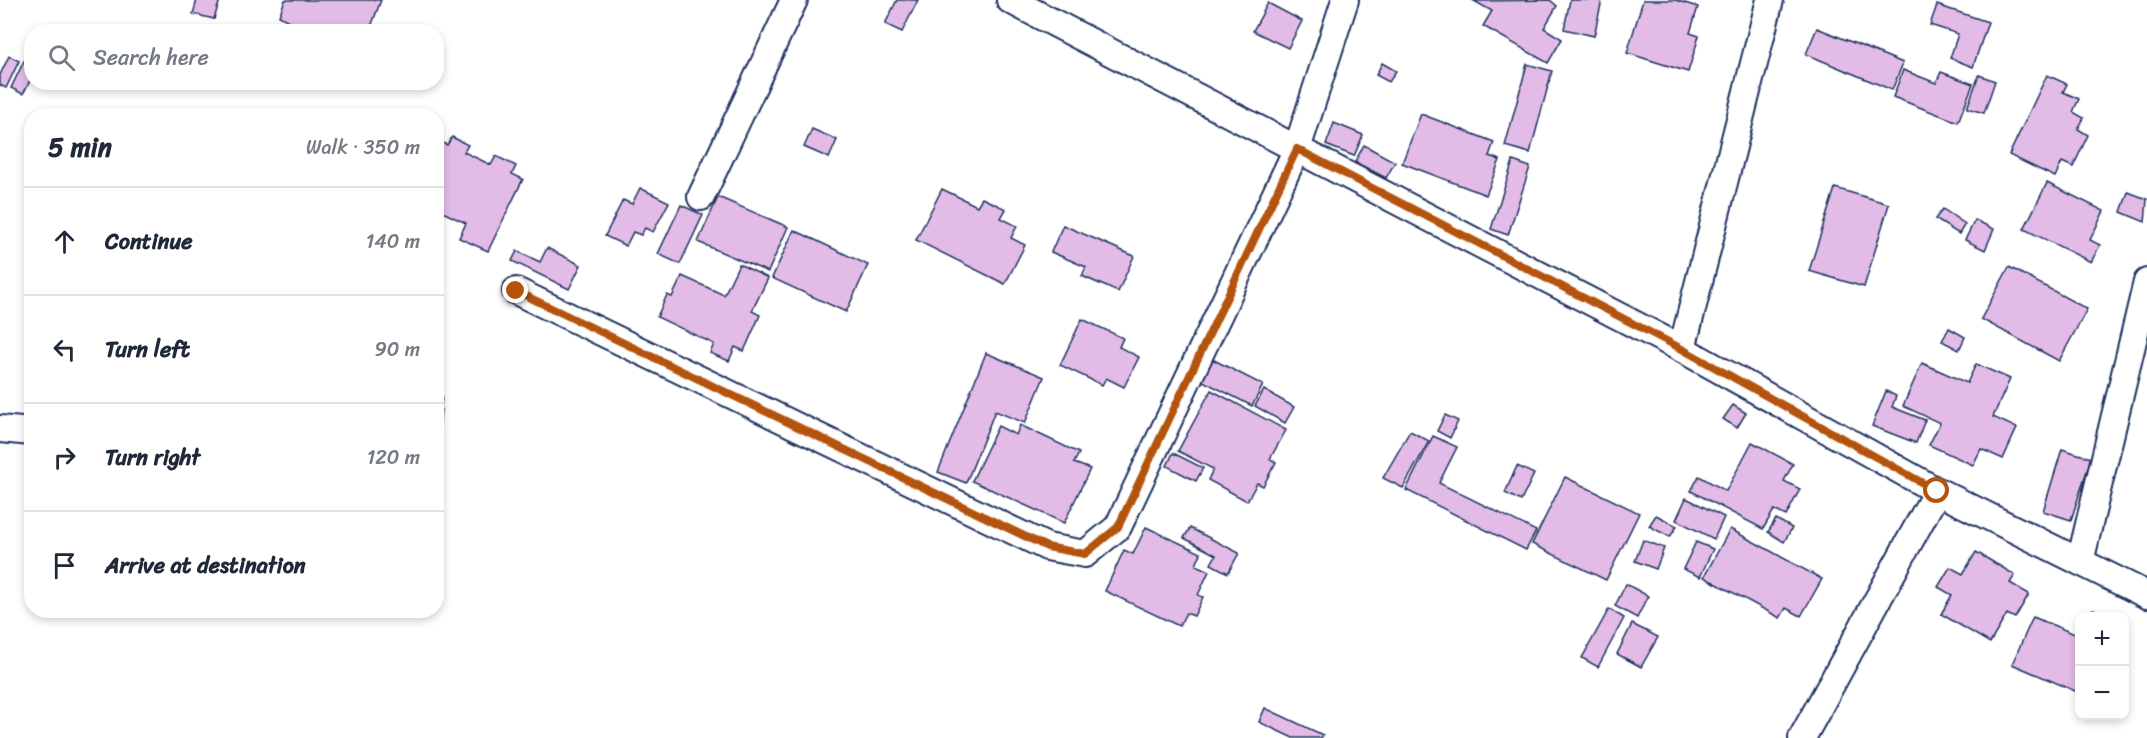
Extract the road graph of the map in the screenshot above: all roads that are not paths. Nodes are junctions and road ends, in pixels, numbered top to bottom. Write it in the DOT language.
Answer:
graph roads {
  1 [pos="794,0"];
  2 [pos="1010,0"];
  3 [pos="1345,0"];
  4 [pos="1770,0"];
  5 [pos="1297,149"];
  6 [pos="701,197"];
  7 [pos="2147,282"];
  8 [pos="516,291"];
  9 [pos="1682,349"];
  10 [pos="0,429"];
  11 [pos="24,431"];
  12 [pos="1937,491"];
  13 [pos="2080,562"];
  14 [pos="2147,595"];
  15 [pos="1802,738"];
  1 -- 6 [label="street"];
  2 -- 5 [label="street"];
  3 -- 5 [label="street"];
  4 -- 9 [label="street"];
  5 -- 8 [label="street"];
  5 -- 9 [label="street"];
  7 -- 13 [label="street"];
  9 -- 12 [label="street"];
  10 -- 11 [label="street"];
  12 -- 13 [label="street"];
  12 -- 15 [label="street"];
  13 -- 14 [label="street"];
}
